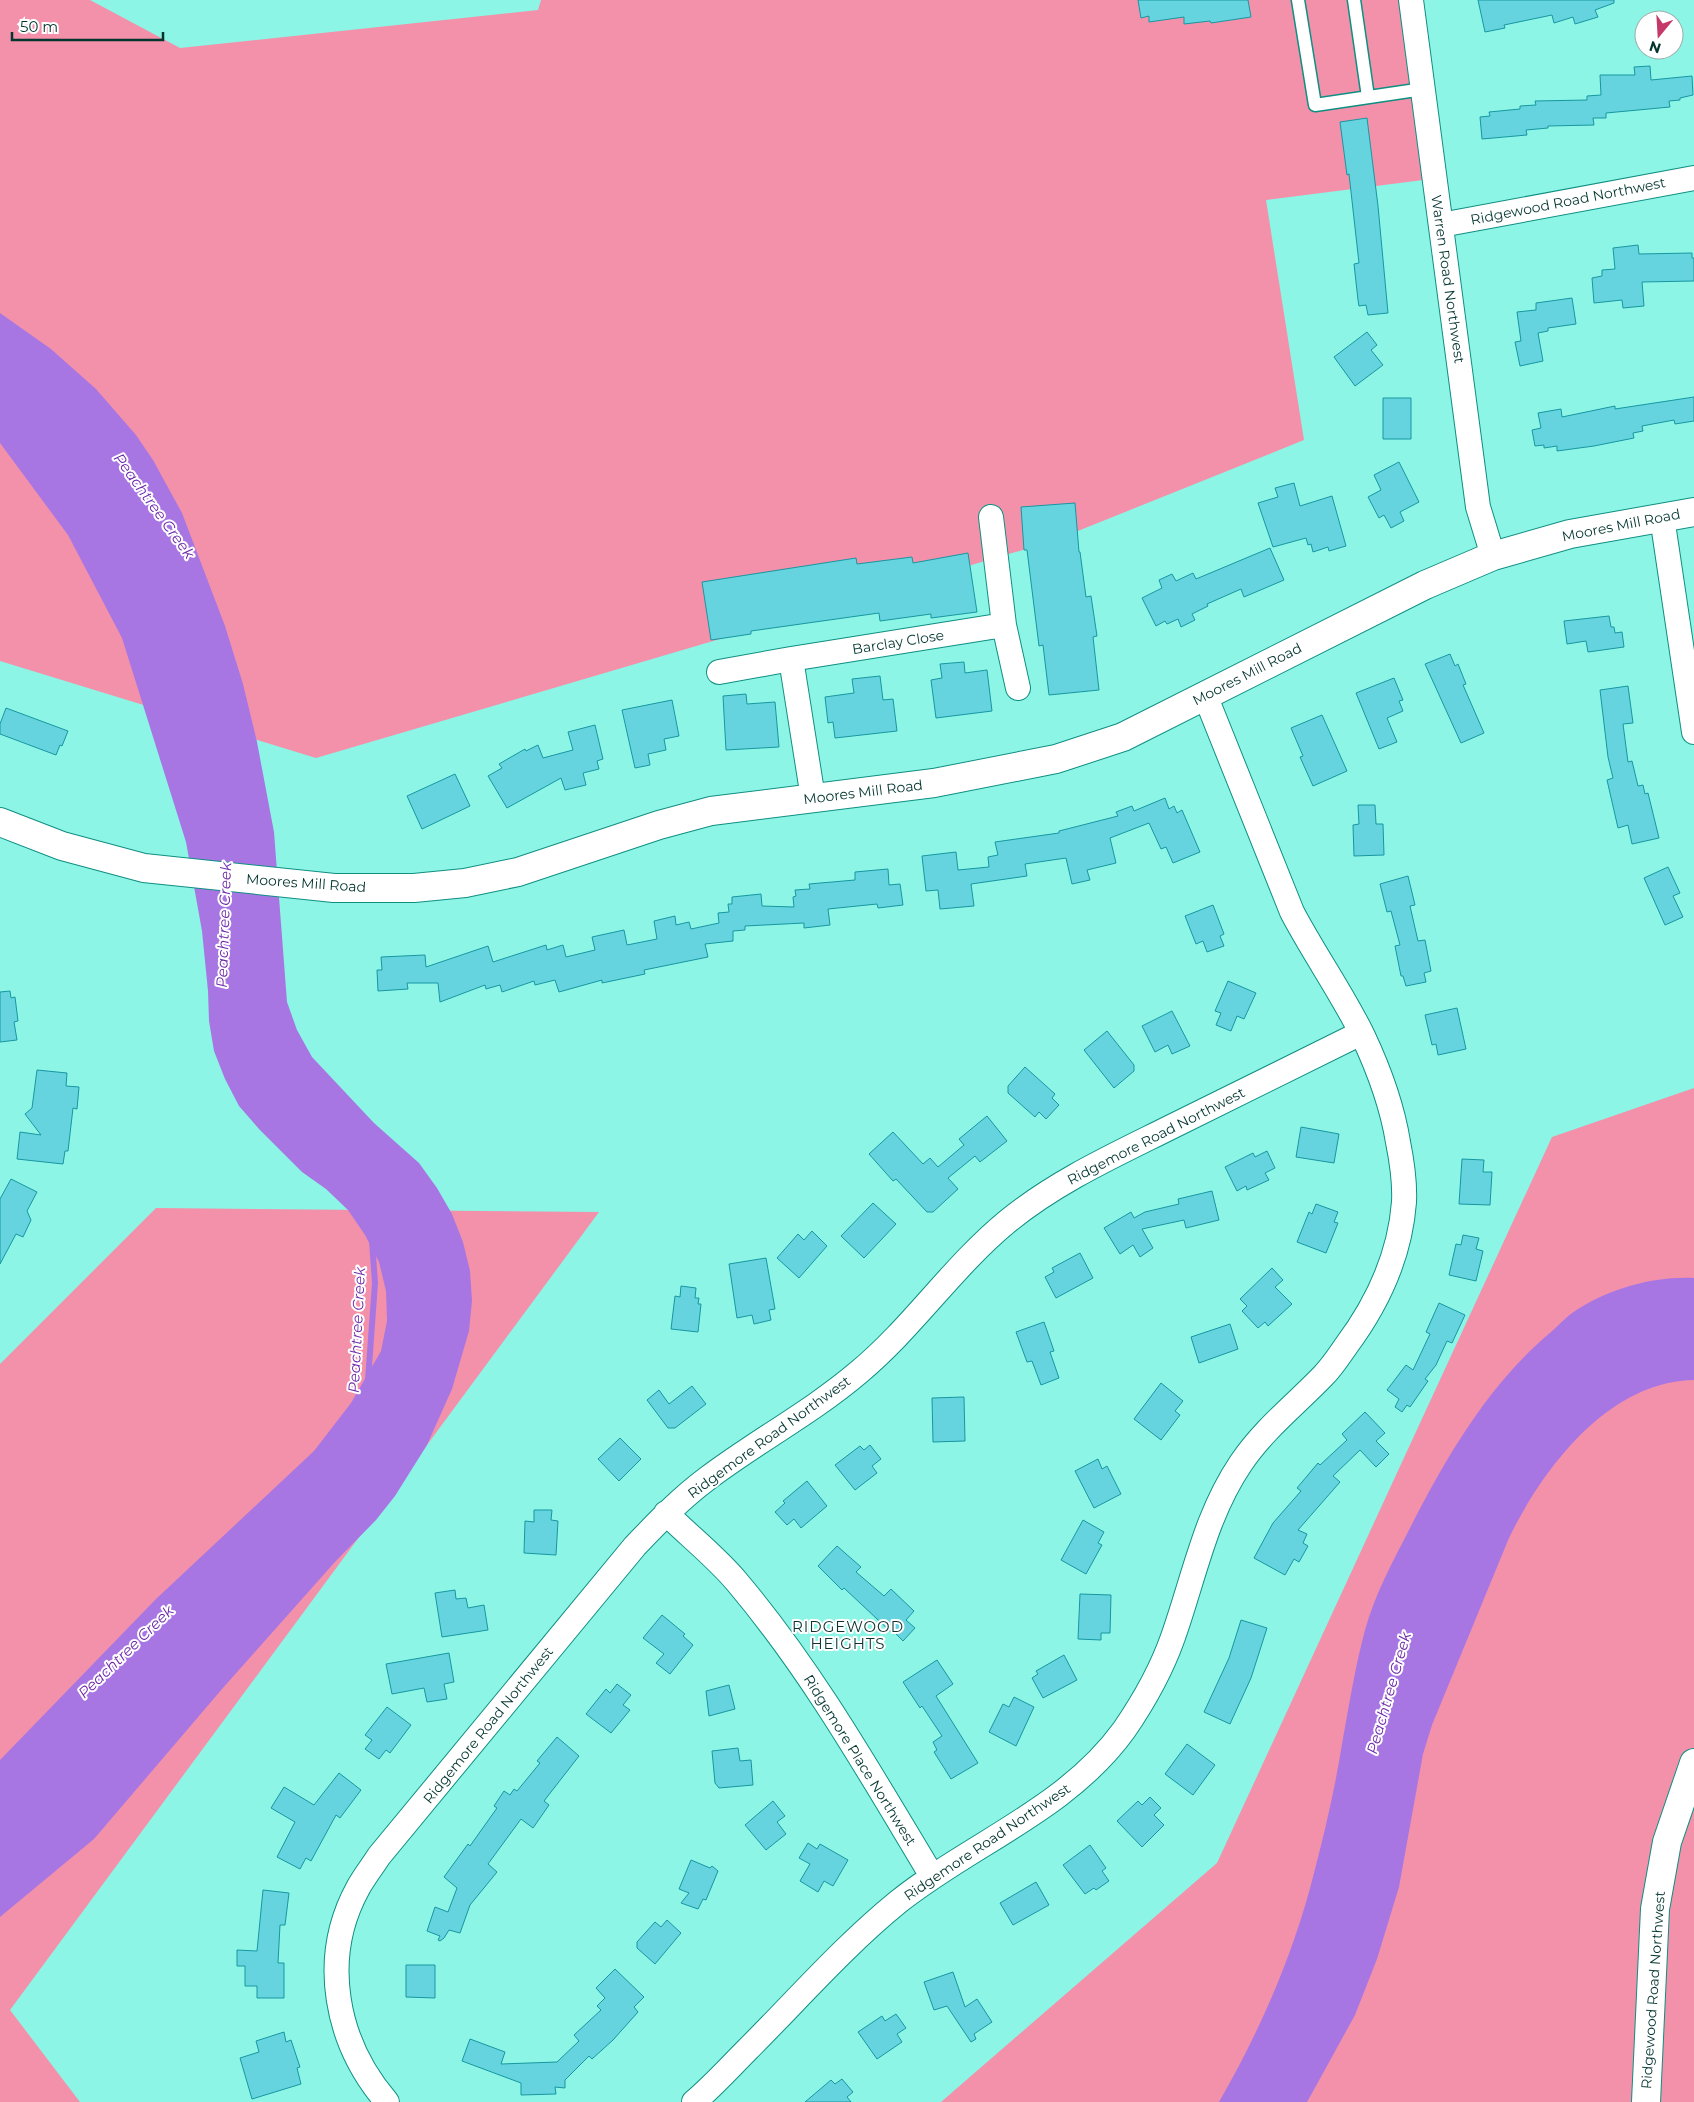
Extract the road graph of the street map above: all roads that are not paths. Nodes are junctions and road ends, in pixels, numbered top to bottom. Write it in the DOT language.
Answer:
graph roads {
  1 [pos="1298,0"];
  2 [pos="1354,0"];
  3 [pos="1411,0"];
  4 [pos="1423,89"];
  5 [pos="1368,98"];
  6 [pos="1694,178"];
  7 [pos="1441,225"];
  8 [pos="1694,512"];
  9 [pos="991,517"];
  10 [pos="1662,517"];
  11 [pos="1493,556"];
  12 [pos="1004,625"];
  13 [pos="791,660"];
  14 [pos="719,672"];
  15 [pos="1018,688"];
  16 [pos="1205,695"];
  17 [pos="1694,732"];
  18 [pos="813,798"];
  19 [pos="0,822"];
  20 [pos="1361,1033"];
  21 [pos="666,1513"];
  22 [pos="1694,1763"];
  23 [pos="932,1876"];
  24 [pos="387,2102"];
  25 [pos="694,2102"];
  26 [pos="1646,2102"];
  1 -- 5 [label="lane"];
  2 -- 5 [label="lane"];
  3 -- 4 [label="street, Warren Road Northwest"];
  4 -- 5 [label="lane"];
  4 -- 7 [label="street, Warren Road Northwest"];
  6 -- 7 [label="street, Ridgewood Road Northwest"];
  7 -- 11 [label="street, Warren Road Northwest"];
  8 -- 10 [label="street, Moores Mill Road"];
  9 -- 12 [label="street"];
  10 -- 11 [label="street, Moores Mill Road"];
  10 -- 17 [label="street"];
  11 -- 16 [label="street, Moores Mill Road"];
  12 -- 13 [label="street, Barclay Close"];
  12 -- 15 [label="street"];
  13 -- 14 [label="street, Barclay Close"];
  13 -- 18 [label="street"];
  16 -- 18 [label="street, Moores Mill Road"];
  16 -- 20 [label="street, Ridgemore Road Northwest"];
  18 -- 19 [label="street, Moores Mill Road"];
  20 -- 21 [label="street, Ridgemore Road Northwest"];
  20 -- 23 [label="street, Ridgemore Road Northwest"];
  21 -- 23 [label="street, Ridgemore Place Northwest"];
  21 -- 24 [label="street, Ridgemore Road Northwest"];
  22 -- 26 [label="street, Ridgewood Road Northwest"];
  23 -- 25 [label="street, Ridgemore Road Northwest"];
}
